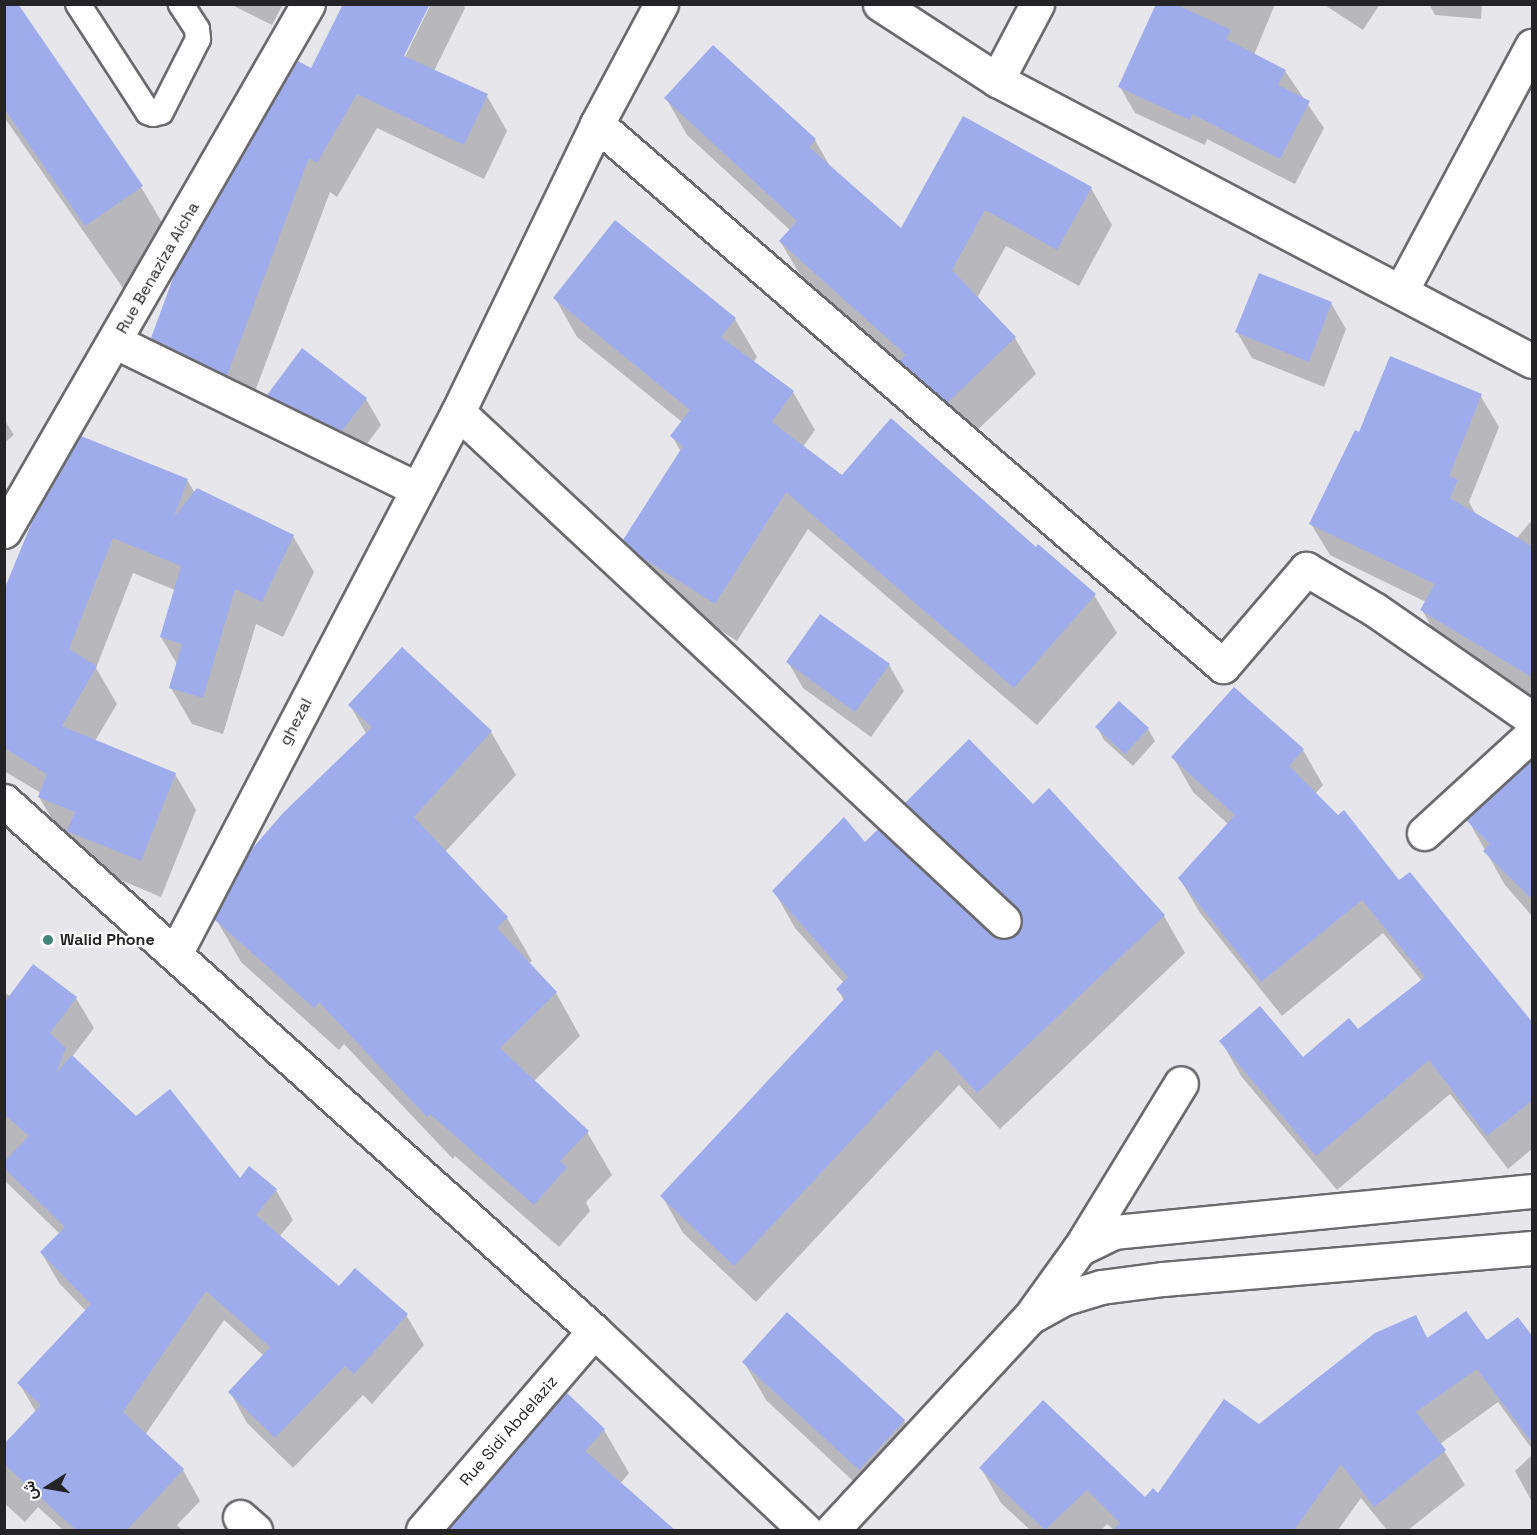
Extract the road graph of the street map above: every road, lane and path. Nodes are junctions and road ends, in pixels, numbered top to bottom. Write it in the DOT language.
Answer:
graph roads {
  1 [pos="78,4"];
  2 [pos="181,4"];
  3 [pos="308,4"];
  4 [pos="661,4"];
  5 [pos="880,4"];
  6 [pos="1037,4"];
  7 [pos="1533,46"];
  8 [pos="997,80"];
  9 [pos="597,124"];
  10 [pos="1401,291"];
  11 [pos="116,342"];
  12 [pos="1533,361"];
  13 [pos="458,411"];
  14 [pos="417,489"];
  15 [pos="4,531"];
  16 [pos="1533,719"];
  17 [pos="1533,734"];
  18 [pos="4,801"];
  19 [pos="1424,833"];
  20 [pos="1004,921"];
  21 [pos="175,954"];
  22 [pos="1181,1083"];
  23 [pos="1533,1191"];
  24 [pos="1533,1248"];
  25 [pos="1079,1249"];
  26 [pos="1030,1317"];
  27 [pos="594,1331"];
  28 [pos="423,1530"];
  29 [pos="805,1530"];
  30 [pos="832,1530"];
  1 -- 2 [label="lane"];
  3 -- 11 [label="street, Rue Benaziza Aicha"];
  4 -- 9 [label="street, ghezal"];
  5 -- 8 [label="street"];
  6 -- 8 [label="street"];
  7 -- 10 [label="street"];
  8 -- 10 [label="street"];
  9 -- 13 [label="street, ghezal"];
  9 -- 16 [label="street"];
  10 -- 12 [label="street"];
  11 -- 14 [label="street"];
  11 -- 15 [label="street, Rue Benaziza Aicha"];
  13 -- 14 [label="street, ghezal"];
  13 -- 20 [label="street"];
  14 -- 21 [label="street, ghezal"];
  17 -- 19 [label="street"];
  18 -- 21 [label="street"];
  21 -- 27 [label="street"];
  22 -- 25 [label="street"];
  23 -- 25 [label="street"];
  24 -- 26 [label="street"];
  25 -- 26 [label="street"];
  26 -- 30 [label="street"];
  27 -- 28 [label="street, Rue Sidi Abdelaziz"];
  27 -- 29 [label="street"];
}
